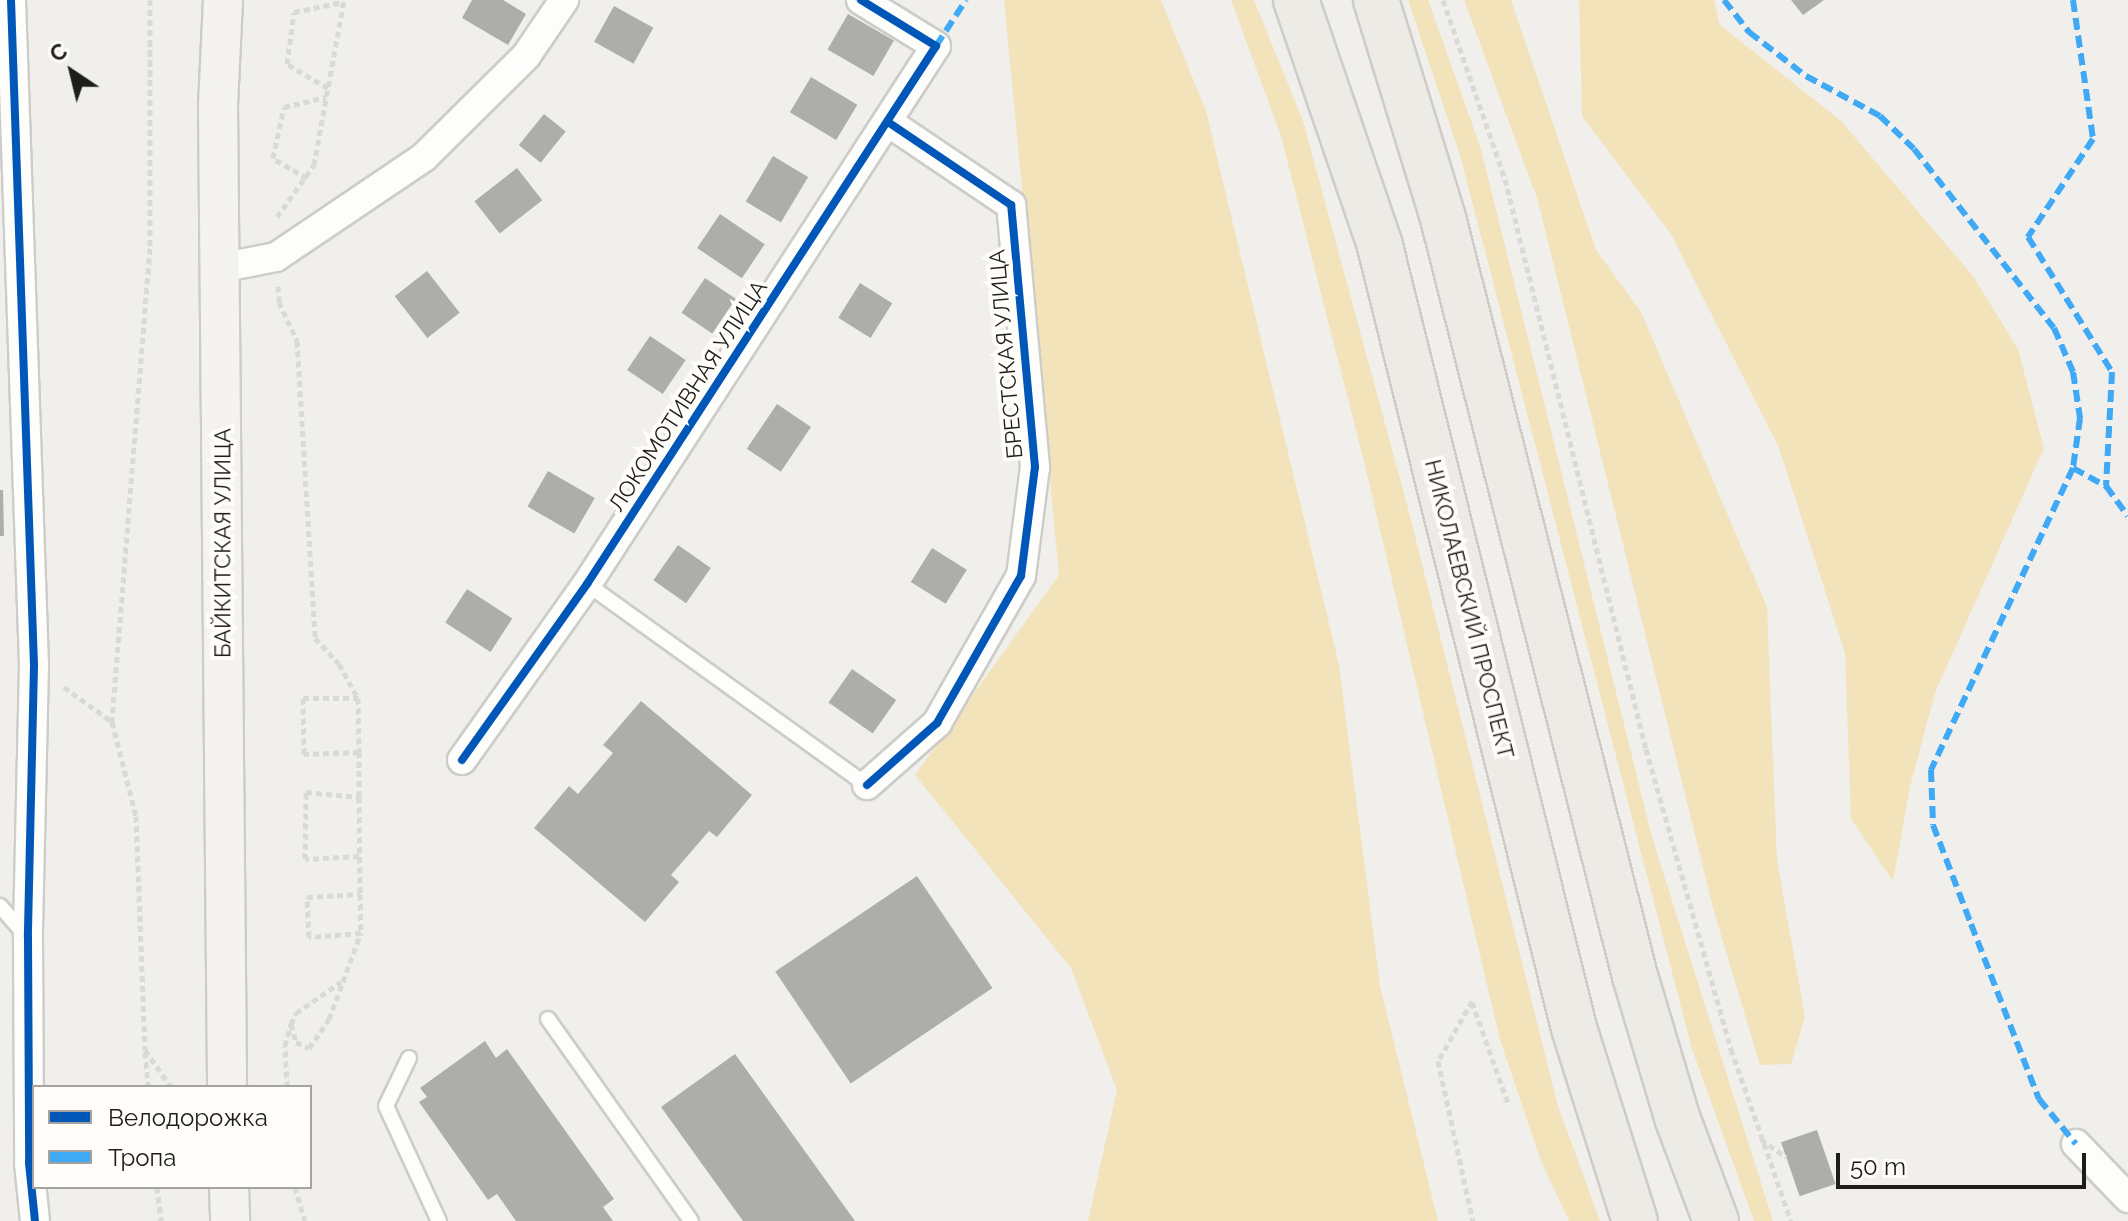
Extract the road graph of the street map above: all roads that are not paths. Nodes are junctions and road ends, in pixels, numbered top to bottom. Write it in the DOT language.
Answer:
graph roads {
  1 [pos="11,0"];
  2 [pos="223,0"];
  3 [pos="564,0"];
  4 [pos="861,0"];
  5 [pos="1296,0"];
  6 [pos="1376,0"];
  7 [pos="888,122"];
  8 [pos="220,268"];
  9 [pos="12,446"];
  10 [pos="587,584"];
  11 [pos="462,760"];
  12 [pos="867,785"];
  13 [pos="0,906"];
  14 [pos="28,937"];
  15 [pos="548,1019"];
  16 [pos="409,1058"];
  17 [pos="227,1085"];
  18 [pos="2076,1144"];
  19 [pos="229,1189"];
  20 [pos="2128,1198"];
  21 [pos="35,1221"];
  22 [pos="230,1221"];
  23 [pos="439,1221"];
  24 [pos="691,1221"];
  25 [pos="1635,1221"];
  26 [pos="1716,1221"];
  1 -- 9 [label="street"];
  2 -- 8 [label="main road, БАЙКИТСКАЯ УЛИЦА"];
  3 -- 8 [label="street"];
  4 -- 7 [label="street, ЛОКОМОТИВНАЯ УЛИЦА"];
  5 -- 25 [label="main road, НИКОЛАЕВСКИЙ ПРОСПЕКТ"];
  6 -- 26 [label="main road"];
  7 -- 10 [label="street, ЛОКОМОТИВНАЯ УЛИЦА"];
  7 -- 12 [label="street, БРЕСТСКАЯ УЛИЦА"];
  8 -- 17 [label="main road, БАЙКИТСКАЯ УЛИЦА"];
  9 -- 14 [label="street"];
  10 -- 11 [label="street, ЛОКОМОТИВНАЯ УЛИЦА"];
  10 -- 12 [label="lane"];
  13 -- 14 [label="lane"];
  14 -- 21 [label="street"];
  15 -- 24 [label="lane"];
  16 -- 23 [label="lane"];
  18 -- 20 [label="street"];
  19 -- 22 [label="main road"];
}
